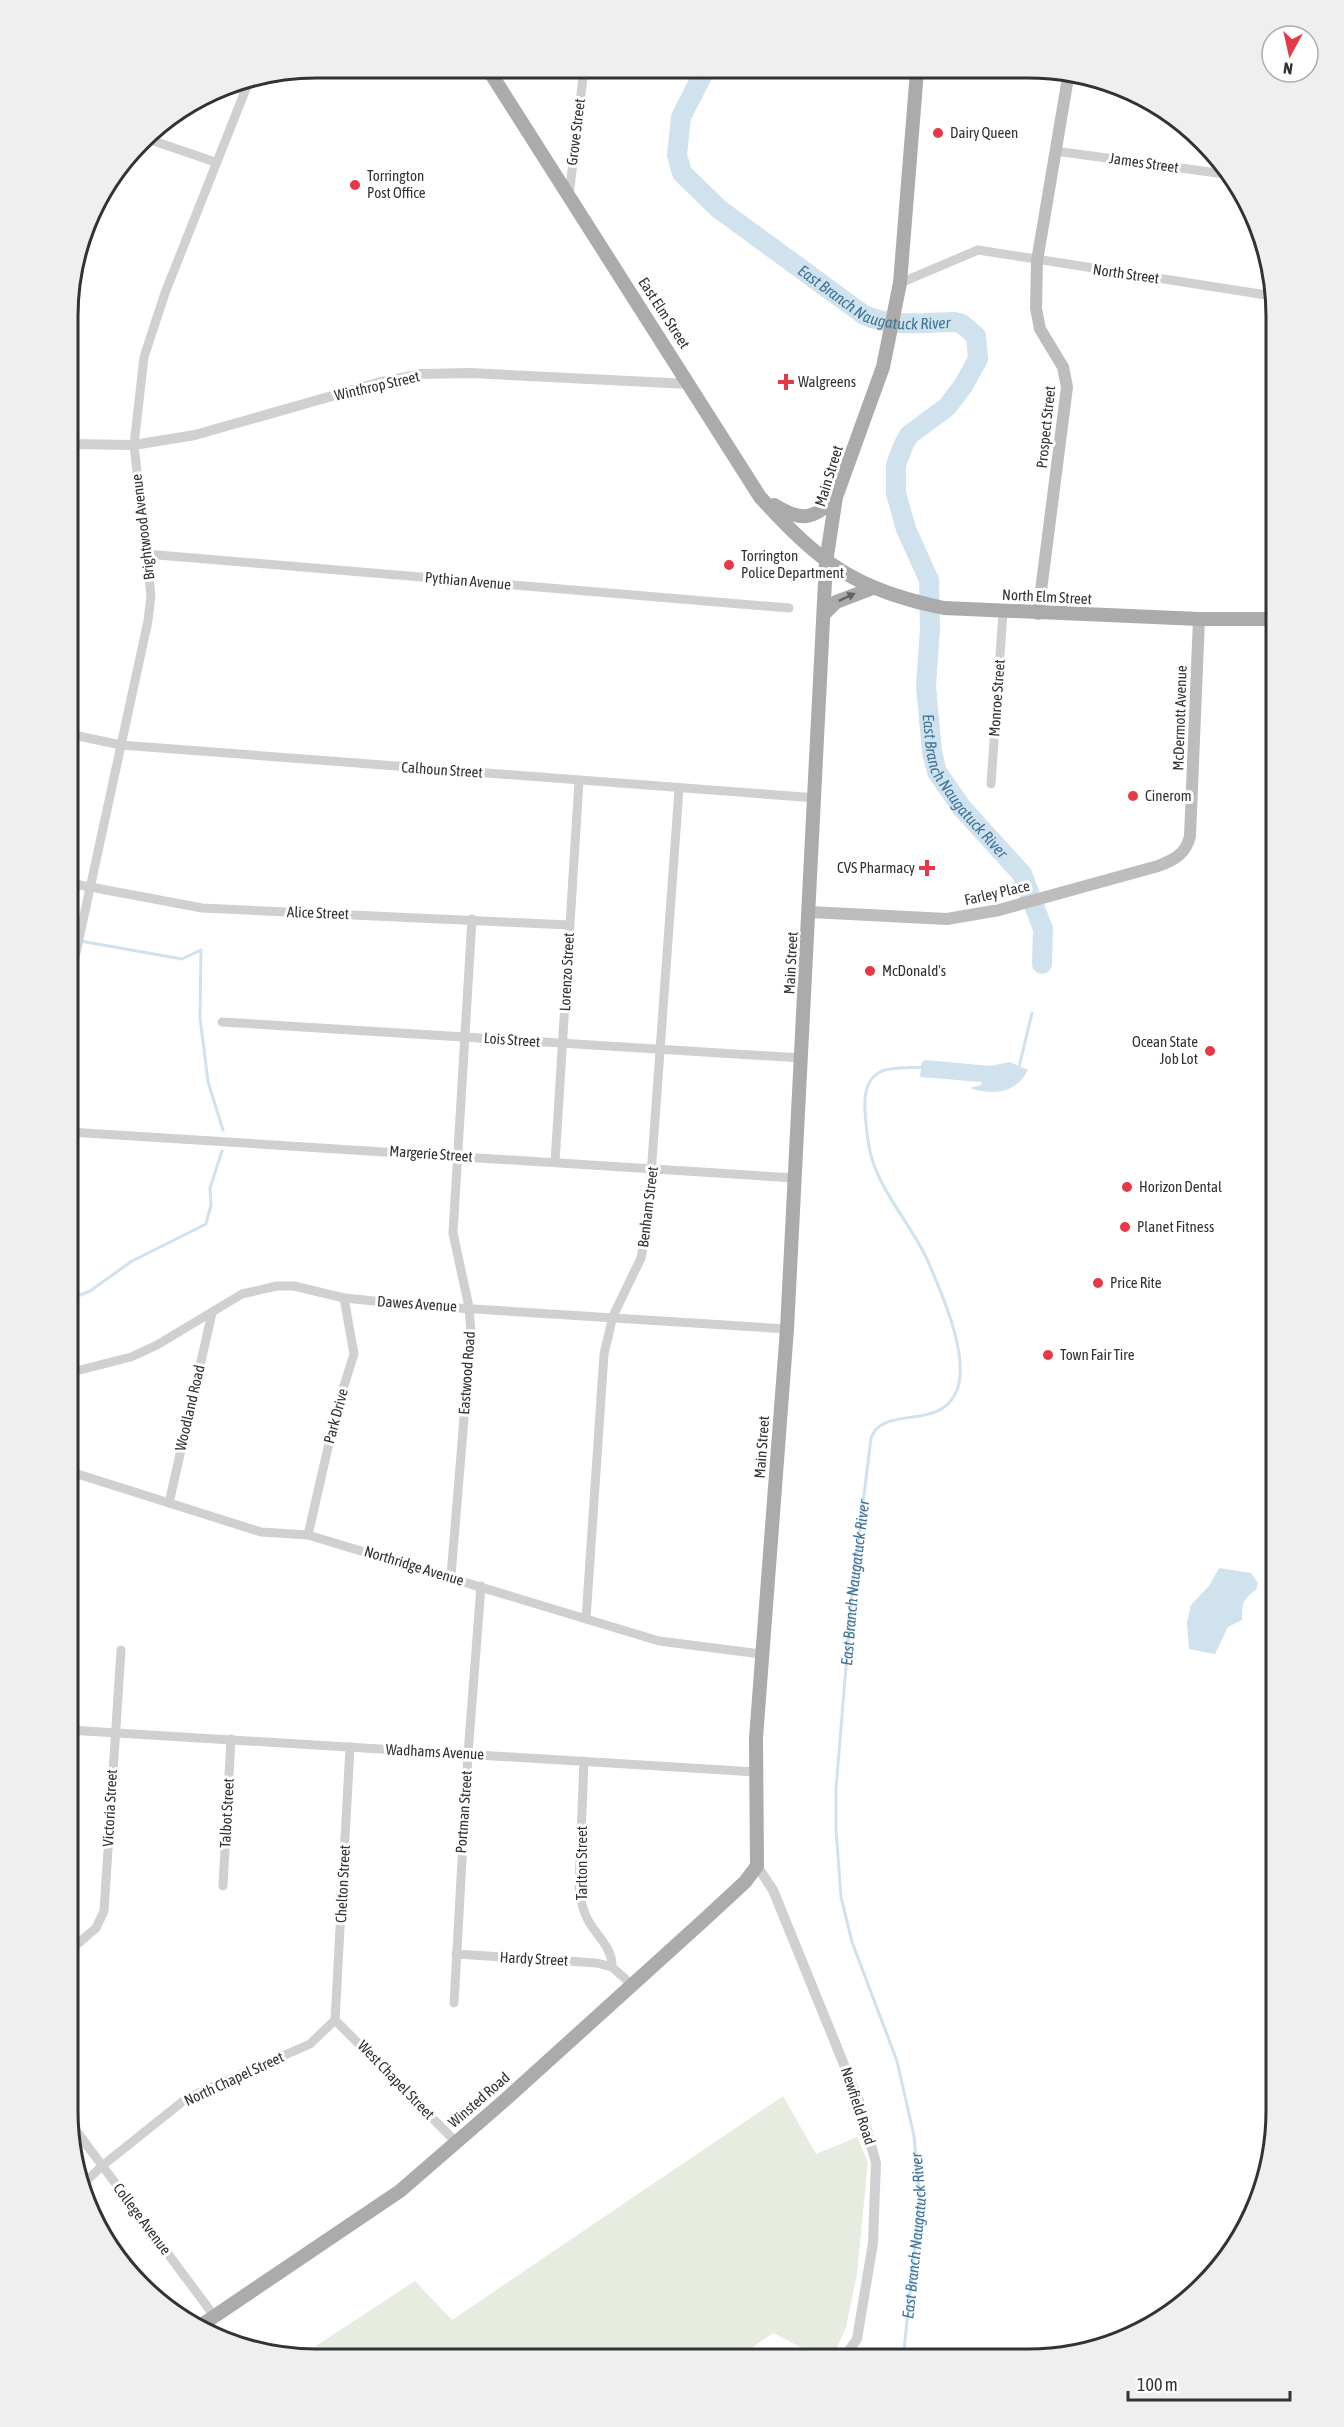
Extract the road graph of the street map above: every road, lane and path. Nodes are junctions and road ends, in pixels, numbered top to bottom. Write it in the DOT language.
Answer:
graph roads {
  1 [pos="494,78"];
  2 [pos="583,78"];
  3 [pos="916,78"];
  4 [pos="1067,82"];
  5 [pos="246,89"];
  6 [pos="155,141"];
  7 [pos="1055,151"];
  8 [pos="215,162"];
  9 [pos="1218,173"];
  10 [pos="569,196"];
  11 [pos="1037,261"];
  12 [pos="900,283"];
  13 [pos="1265,295"];
  14 [pos="690,384"];
  15 [pos="78,444"];
  16 [pos="134,445"];
  17 [pos="760,497"];
  18 [pos="836,497"];
  19 [pos="146,554"];
  20 [pos="826,562"];
  21 [pos="873,588"];
  22 [pos="789,608"];
  23 [pos="826,612"];
  24 [pos="1003,612"];
  25 [pos="1038,614"];
  26 [pos="1199,619"];
  27 [pos="1266,619"];
  28 [pos="78,736"];
  29 [pos="121,745"];
  30 [pos="579,781"];
  31 [pos="991,784"];
  32 [pos="679,789"];
  33 [pos="816,798"];
  34 [pos="1184,852"];
  35 [pos="78,884"];
  36 [pos="89,886"];
  37 [pos="810,912"];
  38 [pos="472,919"];
  39 [pos="570,925"];
  40 [pos="78,939"];
  41 [pos="222,1022"];
  42 [pos="466,1036"];
  43 [pos="562,1043"];
  44 [pos="661,1049"];
  45 [pos="802,1058"];
  46 [pos="78,1133"];
  47 [pos="458,1155"];
  48 [pos="555,1162"];
  49 [pos="653,1169"];
  50 [pos="794,1178"];
  51 [pos="344,1298"];
  52 [pos="469,1307"];
  53 [pos="212,1313"];
  54 [pos="614,1316"];
  55 [pos="787,1329"];
  56 [pos="78,1370"];
  57 [pos="78,1474"];
  58 [pos="169,1503"];
  59 [pos="308,1535"];
  60 [pos="451,1576"];
  61 [pos="481,1586"];
  62 [pos="586,1619"];
  63 [pos="121,1650"];
  64 [pos="761,1654"];
  65 [pos="78,1731"];
  66 [pos="114,1733"];
  67 [pos="231,1739"];
  68 [pos="350,1747"];
  69 [pos="468,1754"];
  70 [pos="584,1761"];
  71 [pos="756,1772"];
  72 [pos="757,1866"];
  73 [pos="223,1886"];
  74 [pos="78,1943"];
  75 [pos="456,1954"];
  76 [pos="612,1967"];
  77 [pos="631,1984"];
  78 [pos="454,2003"];
  79 [pos="335,2020"];
  80 [pos="80,2135"];
  81 [pos="456,2142"];
  82 [pos="102,2166"];
  83 [pos="88,2179"];
  84 [pos="215,2317"];
  85 [pos="207,2322"];
  86 [pos="850,2349"];
  1 -- 10 [label="main road, East Elm Street"];
  2 -- 10 [label="street, Grove Street"];
  3 -- 12 [label="main road, Main Street"];
  4 -- 7 [label="main road, Prospect Street"];
  5 -- 8 [label="street, Brightwood Avenue"];
  6 -- 8 [label="street"];
  7 -- 9 [label="street, James Street"];
  7 -- 11 [label="main road, Prospect Street"];
  8 -- 16 [label="street, Brightwood Avenue"];
  10 -- 14 [label="main road, East Elm Street"];
  11 -- 12 [label="street, North Street"];
  11 -- 13 [label="street, North Street"];
  11 -- 25 [label="main road, Prospect Street"];
  12 -- 18 [label="main road, Main Street"];
  14 -- 16 [label="street, Winthrop Street"];
  14 -- 17 [label="main road, East Elm Street"];
  15 -- 16 [label="street, Winthrop Street"];
  16 -- 19 [label="street, Brightwood Avenue"];
  17 -- 18 [label="main road"];
  17 -- 20 [label="main road, East Elm Street"];
  18 -- 20 [label="main road, Main Street"];
  19 -- 22 [label="street, Pythian Avenue"];
  19 -- 29 [label="street, Brightwood Avenue"];
  20 -- 21 [label="main road, North Elm Street"];
  20 -- 23 [label="main road, Main Street"];
  23 -- 21 [label="main road, one-way"];
  21 -- 24 [label="main road, North Elm Street"];
  23 -- 33 [label="main road, Main Street"];
  24 -- 25 [label="main road, North Elm Street"];
  24 -- 31 [label="street, Monroe Street"];
  25 -- 26 [label="main road, North Elm Street"];
  26 -- 27 [label="main road, North Elm Street"];
  26 -- 34 [label="main road, McDermott Avenue"];
  28 -- 29 [label="street, Calhoun Street"];
  29 -- 30 [label="street, Calhoun Street"];
  29 -- 36 [label="street, Brightwood Avenue"];
  30 -- 32 [label="street, Calhoun Street"];
  30 -- 39 [label="street, Lorenzo Street"];
  32 -- 33 [label="street, Calhoun Street"];
  32 -- 44 [label="street, Benham Street"];
  33 -- 37 [label="main road, Main Street"];
  34 -- 37 [label="main road, Farley Place"];
  35 -- 36 [label="street, Alice Street"];
  36 -- 38 [label="street, Alice Street"];
  36 -- 40 [label="street, Brightwood Avenue"];
  37 -- 45 [label="main road, Main Street"];
  38 -- 39 [label="street, Alice Street"];
  38 -- 42 [label="street, Eastwood Road"];
  39 -- 43 [label="street, Lorenzo Street"];
  41 -- 42 [label="street, Lois Street"];
  42 -- 43 [label="street, Lois Street"];
  42 -- 47 [label="street, Eastwood Road"];
  43 -- 44 [label="street, Lois Street"];
  43 -- 48 [label="street, Lorenzo Street"];
  44 -- 45 [label="street, Lois Street"];
  44 -- 49 [label="street, Benham Street"];
  45 -- 50 [label="main road, Main Street"];
  46 -- 47 [label="street, Margerie Street"];
  47 -- 48 [label="street, Margerie Street"];
  47 -- 52 [label="street, Eastwood Road"];
  48 -- 49 [label="street, Margerie Street"];
  49 -- 50 [label="street, Margerie Street"];
  49 -- 54 [label="street, Benham Street"];
  50 -- 55 [label="main road, Main Street"];
  51 -- 52 [label="street, Dawes Avenue"];
  51 -- 53 [label="street, Dawes Avenue"];
  51 -- 59 [label="street, Park Drive"];
  52 -- 54 [label="street, Dawes Avenue"];
  52 -- 60 [label="street, Eastwood Road"];
  53 -- 56 [label="street, Dawes Avenue"];
  53 -- 58 [label="street, Woodland Road"];
  54 -- 55 [label="street, Dawes Avenue"];
  54 -- 62 [label="street, Benham Street"];
  55 -- 64 [label="main road, Main Street"];
  57 -- 58 [label="street, Northridge Avenue"];
  58 -- 59 [label="street, Northridge Avenue"];
  59 -- 60 [label="street, Northridge Avenue"];
  60 -- 61 [label="street, Northridge Avenue"];
  61 -- 62 [label="street, Northridge Avenue"];
  61 -- 69 [label="street, Portman Street"];
  62 -- 64 [label="street, Northridge Avenue"];
  63 -- 66 [label="street, Victoria Street"];
  64 -- 71 [label="main road, Main Street"];
  65 -- 66 [label="street, Wadhams Avenue"];
  66 -- 67 [label="street, Wadhams Avenue"];
  66 -- 74 [label="street, Victoria Street"];
  67 -- 68 [label="street, Wadhams Avenue"];
  67 -- 73 [label="street, Talbot Street"];
  68 -- 69 [label="street, Wadhams Avenue"];
  68 -- 79 [label="street, Chelton Street"];
  69 -- 70 [label="street, Wadhams Avenue"];
  69 -- 75 [label="street, Portman Street"];
  70 -- 71 [label="street, Wadhams Avenue"];
  70 -- 76 [label="street, Tarlton Street"];
  71 -- 72 [label="main road, Main Street"];
  72 -- 77 [label="main road, Winsted Road"];
  72 -- 86 [label="street, Newfield Road"];
  75 -- 76 [label="street, Hardy Street"];
  75 -- 78 [label="street, Portman Street"];
  76 -- 77 [label="street, Tarlton Street"];
  77 -- 81 [label="main road, Winsted Road"];
  79 -- 81 [label="street, West Chapel Street"];
  79 -- 82 [label="street, North Chapel Street"];
  80 -- 82 [label="street, College Avenue"];
  81 -- 84 [label="main road, Winsted Road"];
  82 -- 83 [label="street, North Chapel Street"];
  82 -- 84 [label="street, College Avenue"];
  84 -- 85 [label="main road, Winsted Road"];
}
